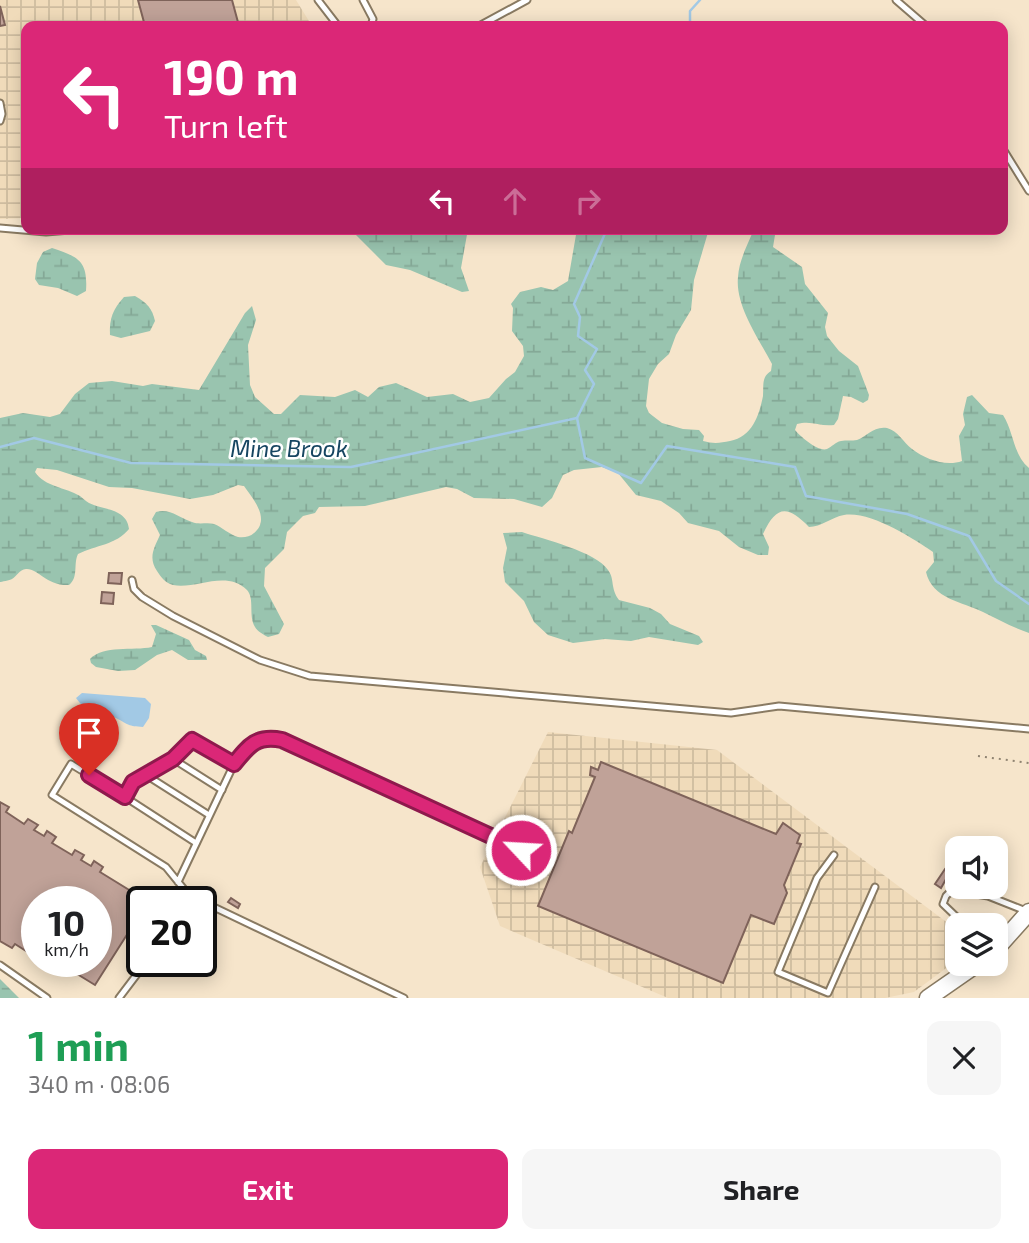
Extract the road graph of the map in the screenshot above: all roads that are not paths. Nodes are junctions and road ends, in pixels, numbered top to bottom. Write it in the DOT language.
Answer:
graph roads {
  1 [pos="318,0"];
  2 [pos="363,0"];
  3 [pos="527,0"];
  4 [pos="896,0"];
  5 [pos="334,21"];
  6 [pos="372,21"];
  7 [pos="488,21"];
  8 [pos="920,21"];
  9 [pos="0,103"];
  10 [pos="0,121"];
  11 [pos="1008,157"];
  12 [pos="1029,191"];
  13 [pos="0,228"];
  14 [pos="21,230"];
  15 [pos="132,580"];
  16 [pos="1029,729"];
  17 [pos="173,759"];
  18 [pos="234,764"];
  19 [pos="146,775"];
  20 [pos="222,790"];
  21 [pos="125,797"];
  22 [pos="209,815"];
  23 [pos="196,843"];
  24 [pos="521,850"];
  25 [pos="834,855"];
  26 [pos="178,882"];
  27 [pos="181,886"];
  28 [pos="875,887"];
  29 [pos="217,909"];
  30 [pos="1029,912"];
  31 [pos="952,913"];
  32 [pos="1008,936"];
  33 [pos="0,965"];
  34 [pos="960,976"];
  35 [pos="135,977"];
  36 [pos="47,998"];
  37 [pos="119,998"];
  38 [pos="404,998"];
  39 [pos="928,998"];
  1 -- 5 [label="lane"];
  2 -- 6 [label="lane"];
  3 -- 7 [label="lane"];
  4 -- 8 [label="lane"];
  9 -- 10 [label="lane"];
  11 -- 12 [label="lane"];
  13 -- 14 [label="lane"];
  15 -- 16 [label="lane"];
  17 -- 18 [label="lane"];
  17 -- 19 [label="lane"];
  17 -- 20 [label="lane"];
  18 -- 20 [label="lane"];
  18 -- 24 [label="lane"];
  19 -- 21 [label="lane"];
  19 -- 22 [label="lane"];
  20 -- 22 [label="lane"];
  21 -- 23 [label="lane"];
  21 -- 26 [label="lane"];
  22 -- 23 [label="lane"];
  23 -- 26 [label="lane"];
  25 -- 28 [label="lane"];
  26 -- 27 [label="lane"];
  29 -- 38 [label="lane"];
  30 -- 31 [label="lane"];
  30 -- 32 [label="main road"];
  33 -- 36 [label="lane"];
  34 -- 39 [label="main road"];
  35 -- 37 [label="lane"];
}
